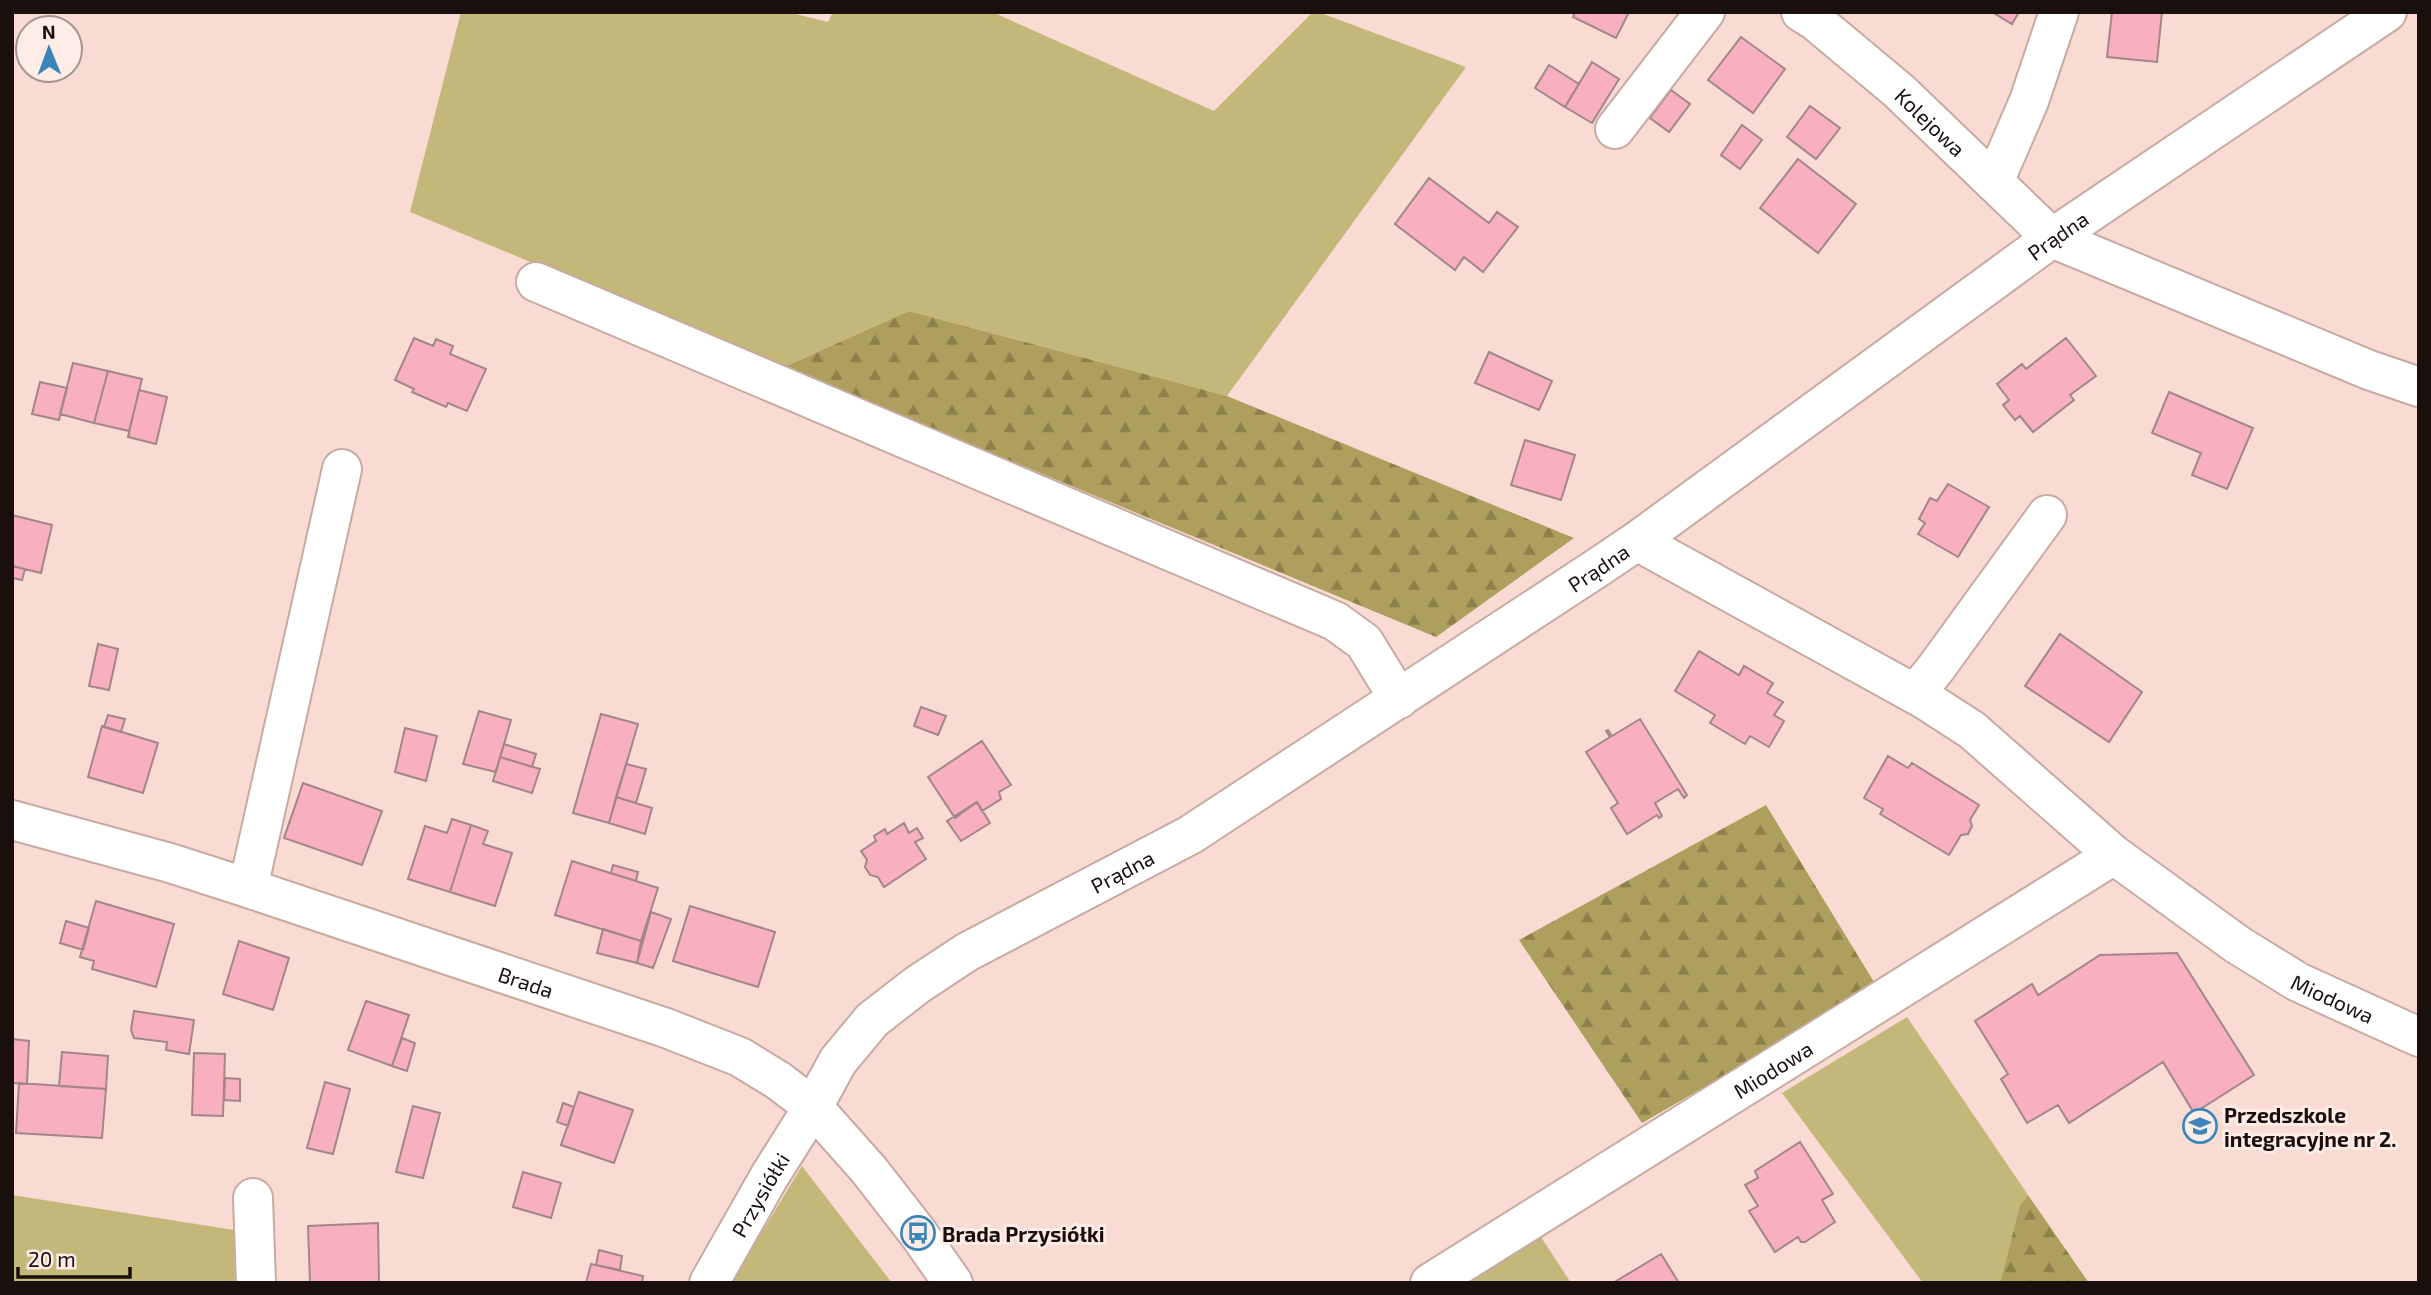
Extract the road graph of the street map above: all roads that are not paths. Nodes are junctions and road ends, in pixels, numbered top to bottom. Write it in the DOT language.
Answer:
graph roads {
  1 [pos="1705,12"];
  2 [pos="1801,12"];
  3 [pos="2059,12"];
  4 [pos="2387,12"];
  5 [pos="1615,129"];
  6 [pos="1994,182"];
  7 [pos="2052,238"];
  8 [pos="536,282"];
  9 [pos="2419,387"];
  10 [pos="342,469"];
  11 [pos="2047,515"];
  12 [pos="1637,541"];
  13 [pos="1915,694"];
  14 [pos="1399,698"];
  15 [pos="12,820"];
  16 [pos="2114,855"];
  17 [pos="247,888"];
  18 [pos="2419,1037"];
  19 [pos="813,1107"];
  20 [pos="253,1198"];
  21 [pos="256,1283"];
  22 [pos="709,1283"];
  23 [pos="953,1283"];
  24 [pos="1430,1283"];
  1 -- 5 [label="street"];
  2 -- 6 [label="street, Kolejowa"];
  3 -- 6 [label="street"];
  4 -- 7 [label="street, Prądna"];
  6 -- 7 [label="street, Kolejowa"];
  7 -- 9 [label="street"];
  7 -- 12 [label="street, Prądna"];
  8 -- 14 [label="street"];
  10 -- 17 [label="street"];
  11 -- 13 [label="street"];
  12 -- 13 [label="street, Miodowa"];
  12 -- 14 [label="street, Prądna"];
  13 -- 16 [label="street, Miodowa"];
  14 -- 19 [label="street, Prądna"];
  15 -- 17 [label="street, Brada"];
  16 -- 18 [label="street, Miodowa"];
  16 -- 24 [label="street, Miodowa"];
  17 -- 19 [label="street, Brada"];
  19 -- 22 [label="street, Przysiółki"];
  19 -- 23 [label="street, Brada"];
  20 -- 21 [label="street"];
}
